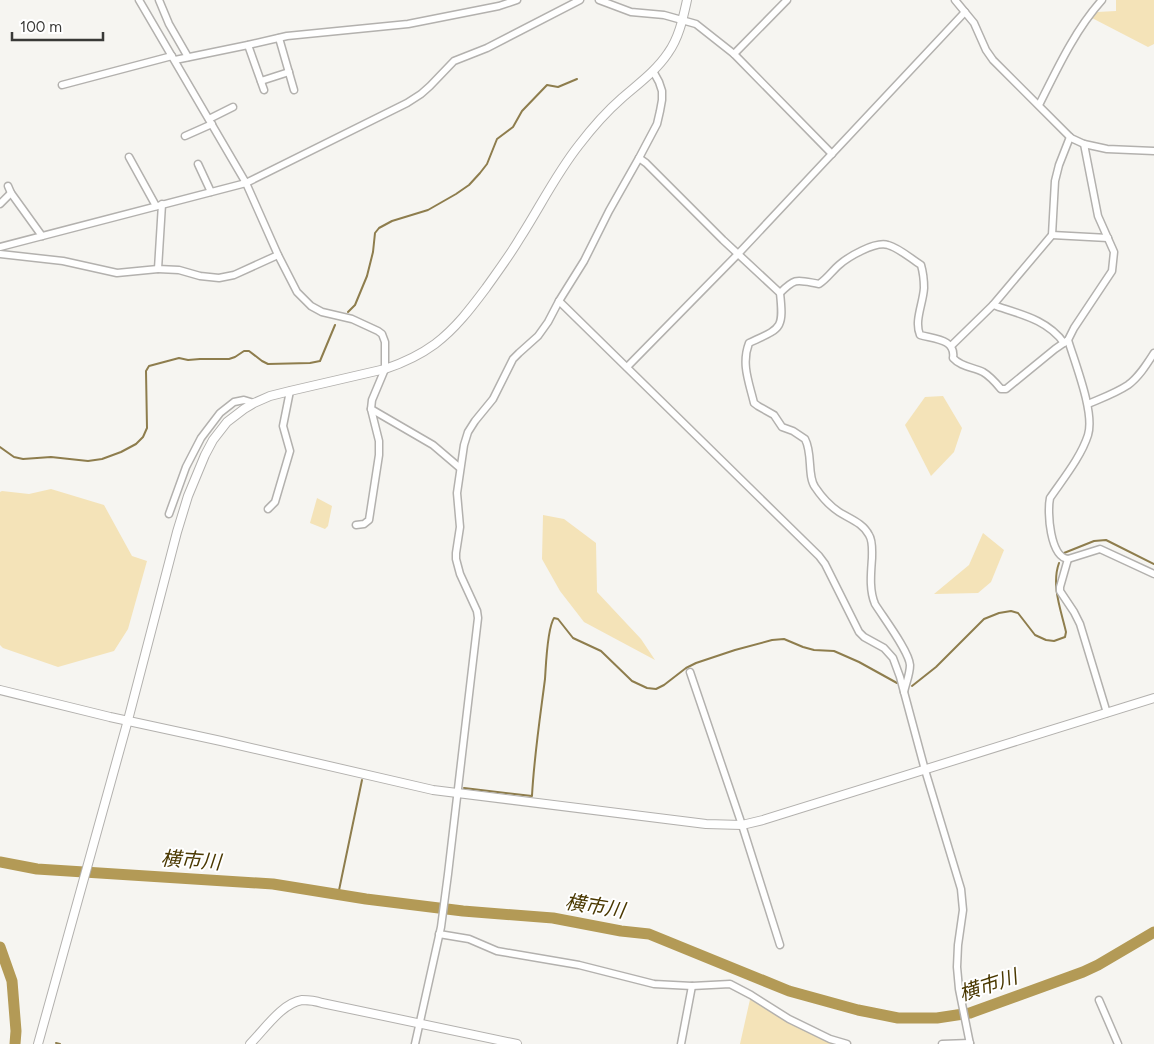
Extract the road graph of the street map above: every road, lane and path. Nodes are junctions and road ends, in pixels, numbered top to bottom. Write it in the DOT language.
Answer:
graph roads {
  1 [pos="139,0"];
  2 [pos="158,0"];
  3 [pos="517,0"];
  4 [pos="580,0"];
  5 [pos="599,0"];
  6 [pos="686,0"];
  7 [pos="787,0"];
  8 [pos="955,0"];
  9 [pos="1102,0"];
  10 [pos="965,12"];
  11 [pos="682,20"];
  12 [pos="279,38"];
  13 [pos="248,46"];
  14 [pos="734,54"];
  15 [pos="188,57"];
  16 [pos="173,58"];
  17 [pos="653,71"];
  18 [pos="288,72"];
  19 [pos="261,81"];
  20 [pos="62,85"];
  21 [pos="264,90"];
  22 [pos="294,90"];
  23 [pos="1039,105"];
  24 [pos="233,107"];
  25 [pos="210,122"];
  26 [pos="185,136"];
  27 [pos="1070,137"];
  28 [pos="1084,144"];
  29 [pos="1154,151"];
  30 [pos="832,154"];
  31 [pos="129,157"];
  32 [pos="639,158"];
  33 [pos="198,164"];
  34 [pos="246,183"];
  35 [pos="8,186"];
  36 [pos="211,192"];
  37 [pos="11,193"];
  38 [pos="0,204"];
  39 [pos="159,205"];
  40 [pos="1052,235"];
  41 [pos="42,236"];
  42 [pos="1108,238"];
  43 [pos="0,247"];
  44 [pos="0,254"];
  45 [pos="738,254"];
  46 [pos="278,255"];
  47 [pos="158,269"];
  48 [pos="780,293"];
  49 [pos="559,302"];
  50 [pos="993,306"];
  51 [pos="1066,342"];
  52 [pos="951,346"];
  53 [pos="1154,353"];
  54 [pos="626,367"];
  55 [pos="385,369"];
  56 [pos="290,390"];
  57 [pos="254,403"];
  58 [pos="1088,404"];
  59 [pos="371,409"];
  60 [pos="460,468"];
  61 [pos="268,509"];
  62 [pos="168,514"];
  63 [pos="356,525"];
  64 [pos="1068,559"];
  65 [pos="1154,574"];
  66 [pos="690,672"];
  67 [pos="0,690"];
  68 [pos="904,693"];
  69 [pos="1154,698"];
  70 [pos="1107,713"];
  71 [pos="128,720"];
  72 [pos="925,770"];
  73 [pos="458,793"];
  74 [pos="742,825"];
  75 [pos="439,934"];
  76 [pos="780,944"];
  77 [pos="692,986"];
  78 [pos="1099,1000"];
  79 [pos="420,1023"];
  80 [pos="970,1041"];
  81 [pos="38,1044"];
  82 [pos="250,1044"];
  83 [pos="415,1044"];
  84 [pos="517,1044"];
  85 [pos="681,1044"];
  86 [pos="847,1044"];
  87 [pos="942,1044"];
  88 [pos="1118,1044"];
  1 -- 16 [label="street"];
  2 -- 15 [label="street"];
  3 -- 12 [label="street"];
  4 -- 34 [label="street"];
  5 -- 11 [label="street"];
  6 -- 11 [label="street"];
  7 -- 14 [label="street"];
  8 -- 10 [label="street"];
  9 -- 23 [label="street"];
  10 -- 23 [label="street"];
  10 -- 30 [label="street"];
  11 -- 14 [label="street"];
  11 -- 17 [label="street"];
  12 -- 13 [label="street"];
  12 -- 18 [label="street"];
  13 -- 15 [label="street"];
  13 -- 19 [label="street"];
  14 -- 30 [label="street"];
  15 -- 16 [label="street"];
  16 -- 20 [label="street"];
  16 -- 25 [label="street"];
  17 -- 32 [label="street"];
  17 -- 55 [label="street"];
  18 -- 19 [label="street"];
  18 -- 22 [label="street"];
  19 -- 21 [label="street"];
  23 -- 27 [label="street"];
  24 -- 25 [label="street"];
  25 -- 26 [label="street"];
  25 -- 34 [label="street"];
  27 -- 28 [label="street"];
  27 -- 40 [label="street"];
  28 -- 29 [label="street"];
  28 -- 42 [label="street"];
  30 -- 45 [label="street"];
  31 -- 39 [label="street"];
  32 -- 45 [label="street"];
  32 -- 49 [label="street"];
  33 -- 36 [label="street"];
  34 -- 36 [label="street"];
  34 -- 46 [label="street"];
  35 -- 37 [label="street"];
  36 -- 39 [label="street"];
  37 -- 38 [label="street"];
  37 -- 41 [label="street"];
  39 -- 41 [label="street"];
  39 -- 47 [label="street"];
  40 -- 42 [label="street"];
  40 -- 50 [label="street"];
  41 -- 43 [label="street"];
  42 -- 51 [label="street"];
  44 -- 47 [label="street"];
  45 -- 48 [label="street"];
  45 -- 54 [label="street"];
  46 -- 47 [label="street"];
  46 -- 55 [label="street"];
  48 -- 52 [label="street"];
  48 -- 68 [label="street"];
  49 -- 54 [label="street"];
  49 -- 60 [label="street"];
  50 -- 51 [label="street"];
  50 -- 52 [label="street"];
  51 -- 52 [label="street"];
  51 -- 58 [label="street"];
  53 -- 58 [label="street"];
  54 -- 68 [label="street"];
  55 -- 56 [label="street"];
  55 -- 59 [label="street"];
  56 -- 57 [label="street"];
  56 -- 61 [label="street"];
  57 -- 62 [label="street"];
  57 -- 71 [label="street"];
  58 -- 64 [label="street"];
  59 -- 60 [label="street"];
  59 -- 63 [label="street"];
  60 -- 73 [label="street"];
  64 -- 65 [label="street"];
  64 -- 70 [label="street"];
  66 -- 74 [label="street"];
  67 -- 71 [label="street"];
  68 -- 72 [label="street"];
  69 -- 70 [label="street"];
  70 -- 72 [label="street"];
  71 -- 73 [label="street"];
  71 -- 81 [label="street"];
  72 -- 74 [label="street"];
  72 -- 80 [label="street"];
  73 -- 74 [label="street"];
  73 -- 75 [label="street"];
  74 -- 76 [label="street"];
  75 -- 77 [label="street"];
  75 -- 79 [label="street"];
  77 -- 85 [label="street"];
  77 -- 86 [label="street"];
  78 -- 88 [label="street"];
  79 -- 82 [label="street"];
  79 -- 83 [label="street"];
  79 -- 84 [label="street"];
  80 -- 87 [label="street"];
}
